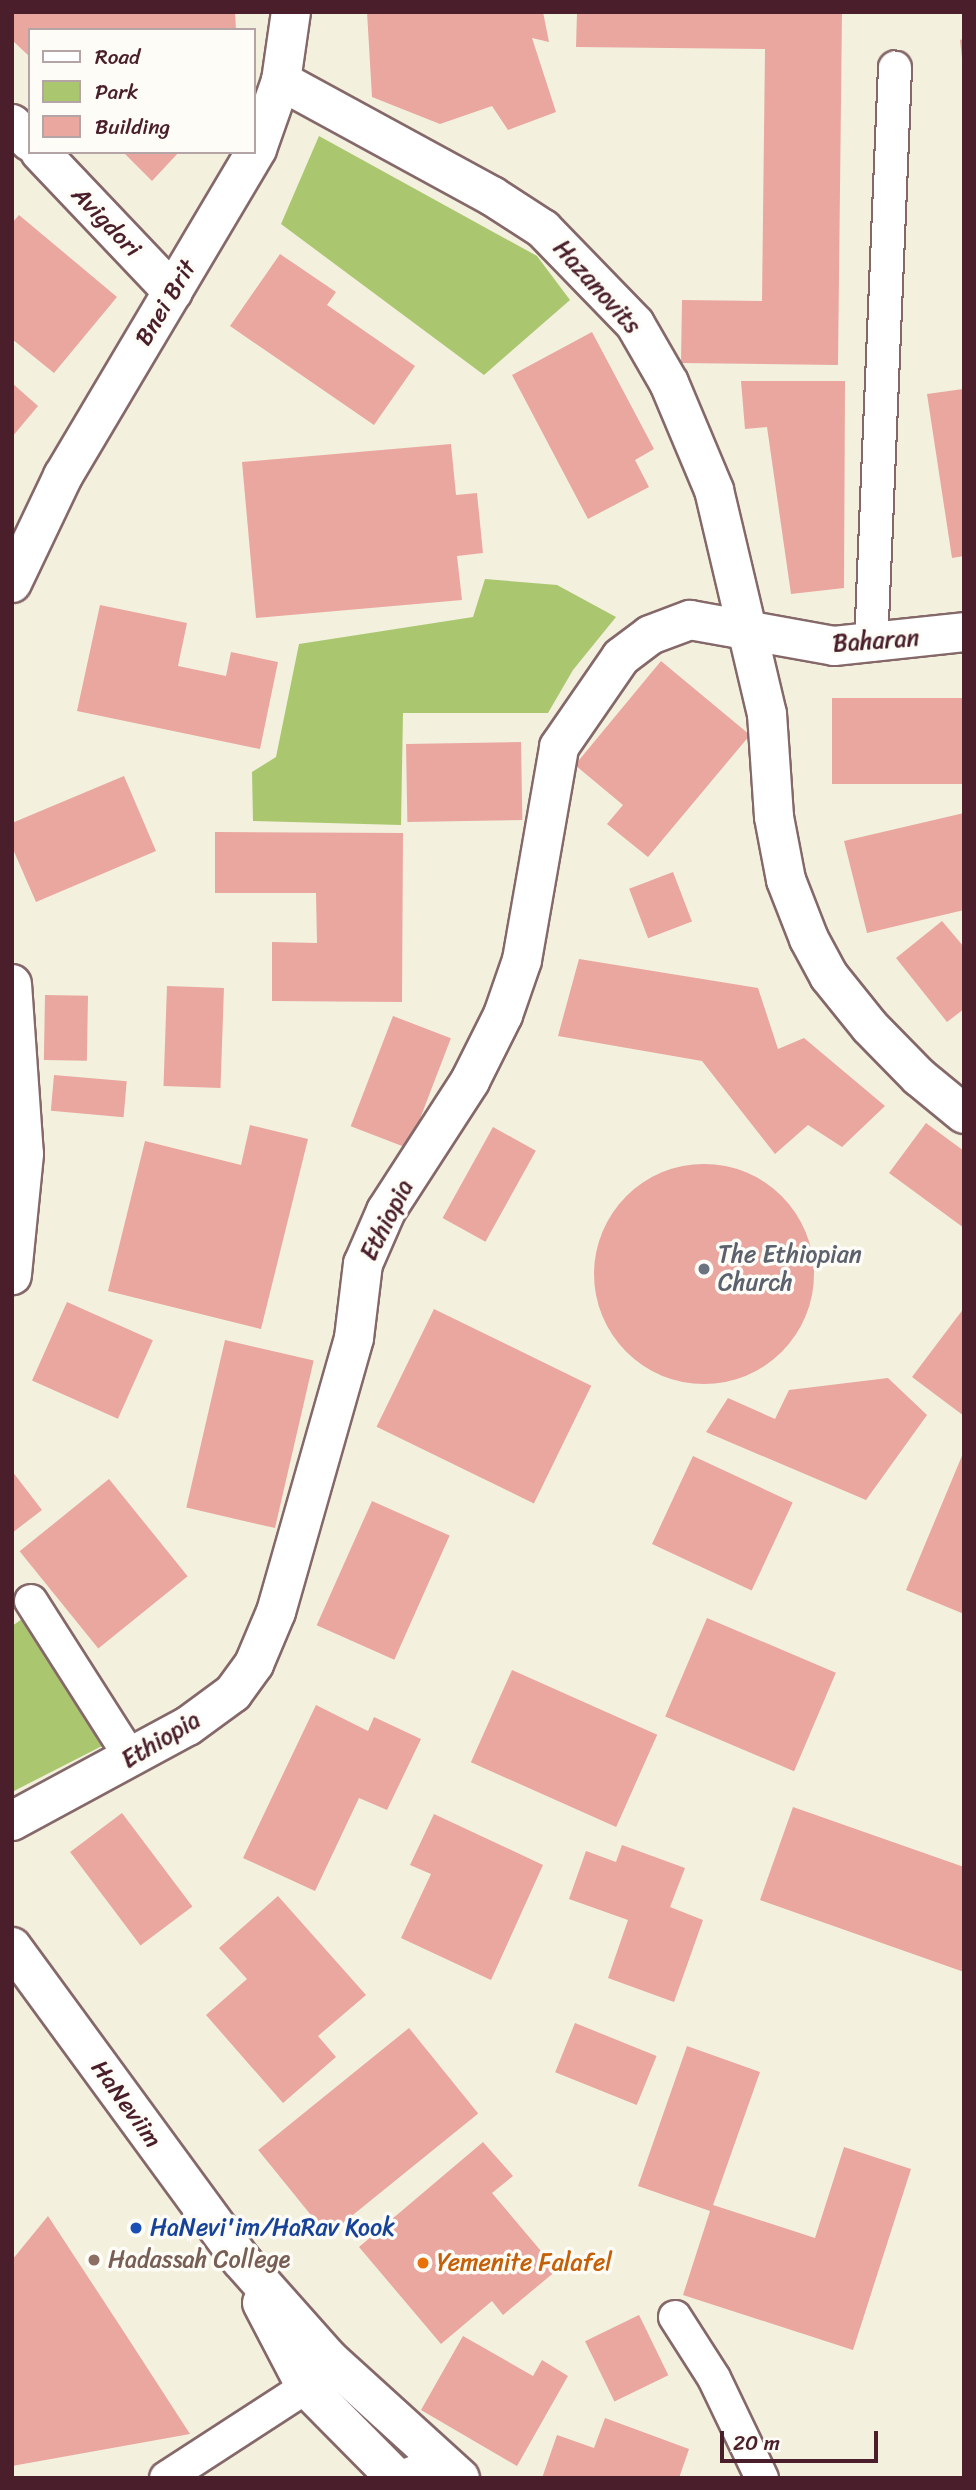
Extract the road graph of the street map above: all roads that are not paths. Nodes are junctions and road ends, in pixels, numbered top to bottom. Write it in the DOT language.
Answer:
graph roads {
  1 [pos="291,12"];
  2 [pos="895,67"];
  3 [pos="281,81"];
  4 [pos="12,124"];
  5 [pos="28,140"];
  6 [pos="256,151"];
  7 [pos="42,154"];
  8 [pos="254,154"];
  9 [pos="173,292"];
  10 [pos="12,583"];
  11 [pos="748,629"];
  12 [pos="964,632"];
  13 [pos="871,645"];
  14 [pos="12,984"];
  15 [pos="964,1114"];
  16 [pos="12,1275"];
  17 [pos="31,1601"];
  18 [pos="131,1758"];
  19 [pos="12,1821"];
  20 [pos="16,1959"];
  21 [pos="241,2260"];
  22 [pos="676,2317"];
  23 [pos="306,2387"];
  24 [pos="448,2473"];
  25 [pos="166,2478"];
  26 [pos="397,2478"];
  27 [pos="407,2478"];
  28 [pos="762,2478"];
  1 -- 3 [label="street, Bnei Brit"];
  2 -- 13 [label="lane"];
  3 -- 6 [label="street, Bnei Brit"];
  3 -- 11 [label="street, Hazanovits"];
  4 -- 5 [label="street"];
  7 -- 9 [label="street, Avigdori"];
  8 -- 9 [label="street, Bnei Brit"];
  9 -- 10 [label="street, Bnei Brit"];
  11 -- 13 [label="street, Baharan"];
  11 -- 15 [label="street, Hazanovits"];
  11 -- 18 [label="street, Ethiopia"];
  12 -- 13 [label="street, Baharan"];
  14 -- 16 [label="street"];
  17 -- 18 [label="lane"];
  18 -- 19 [label="street, Ethiopia"];
  20 -- 21 [label="street, HaNeviim"];
  21 -- 23 [label="street, HaNeviim"];
  21 -- 24 [label="street, HaNeviim"];
  22 -- 28 [label="lane"];
  23 -- 25 [label="lane"];
  23 -- 26 [label="street, HaNeviim"];
  24 -- 27 [label="street"];
}
